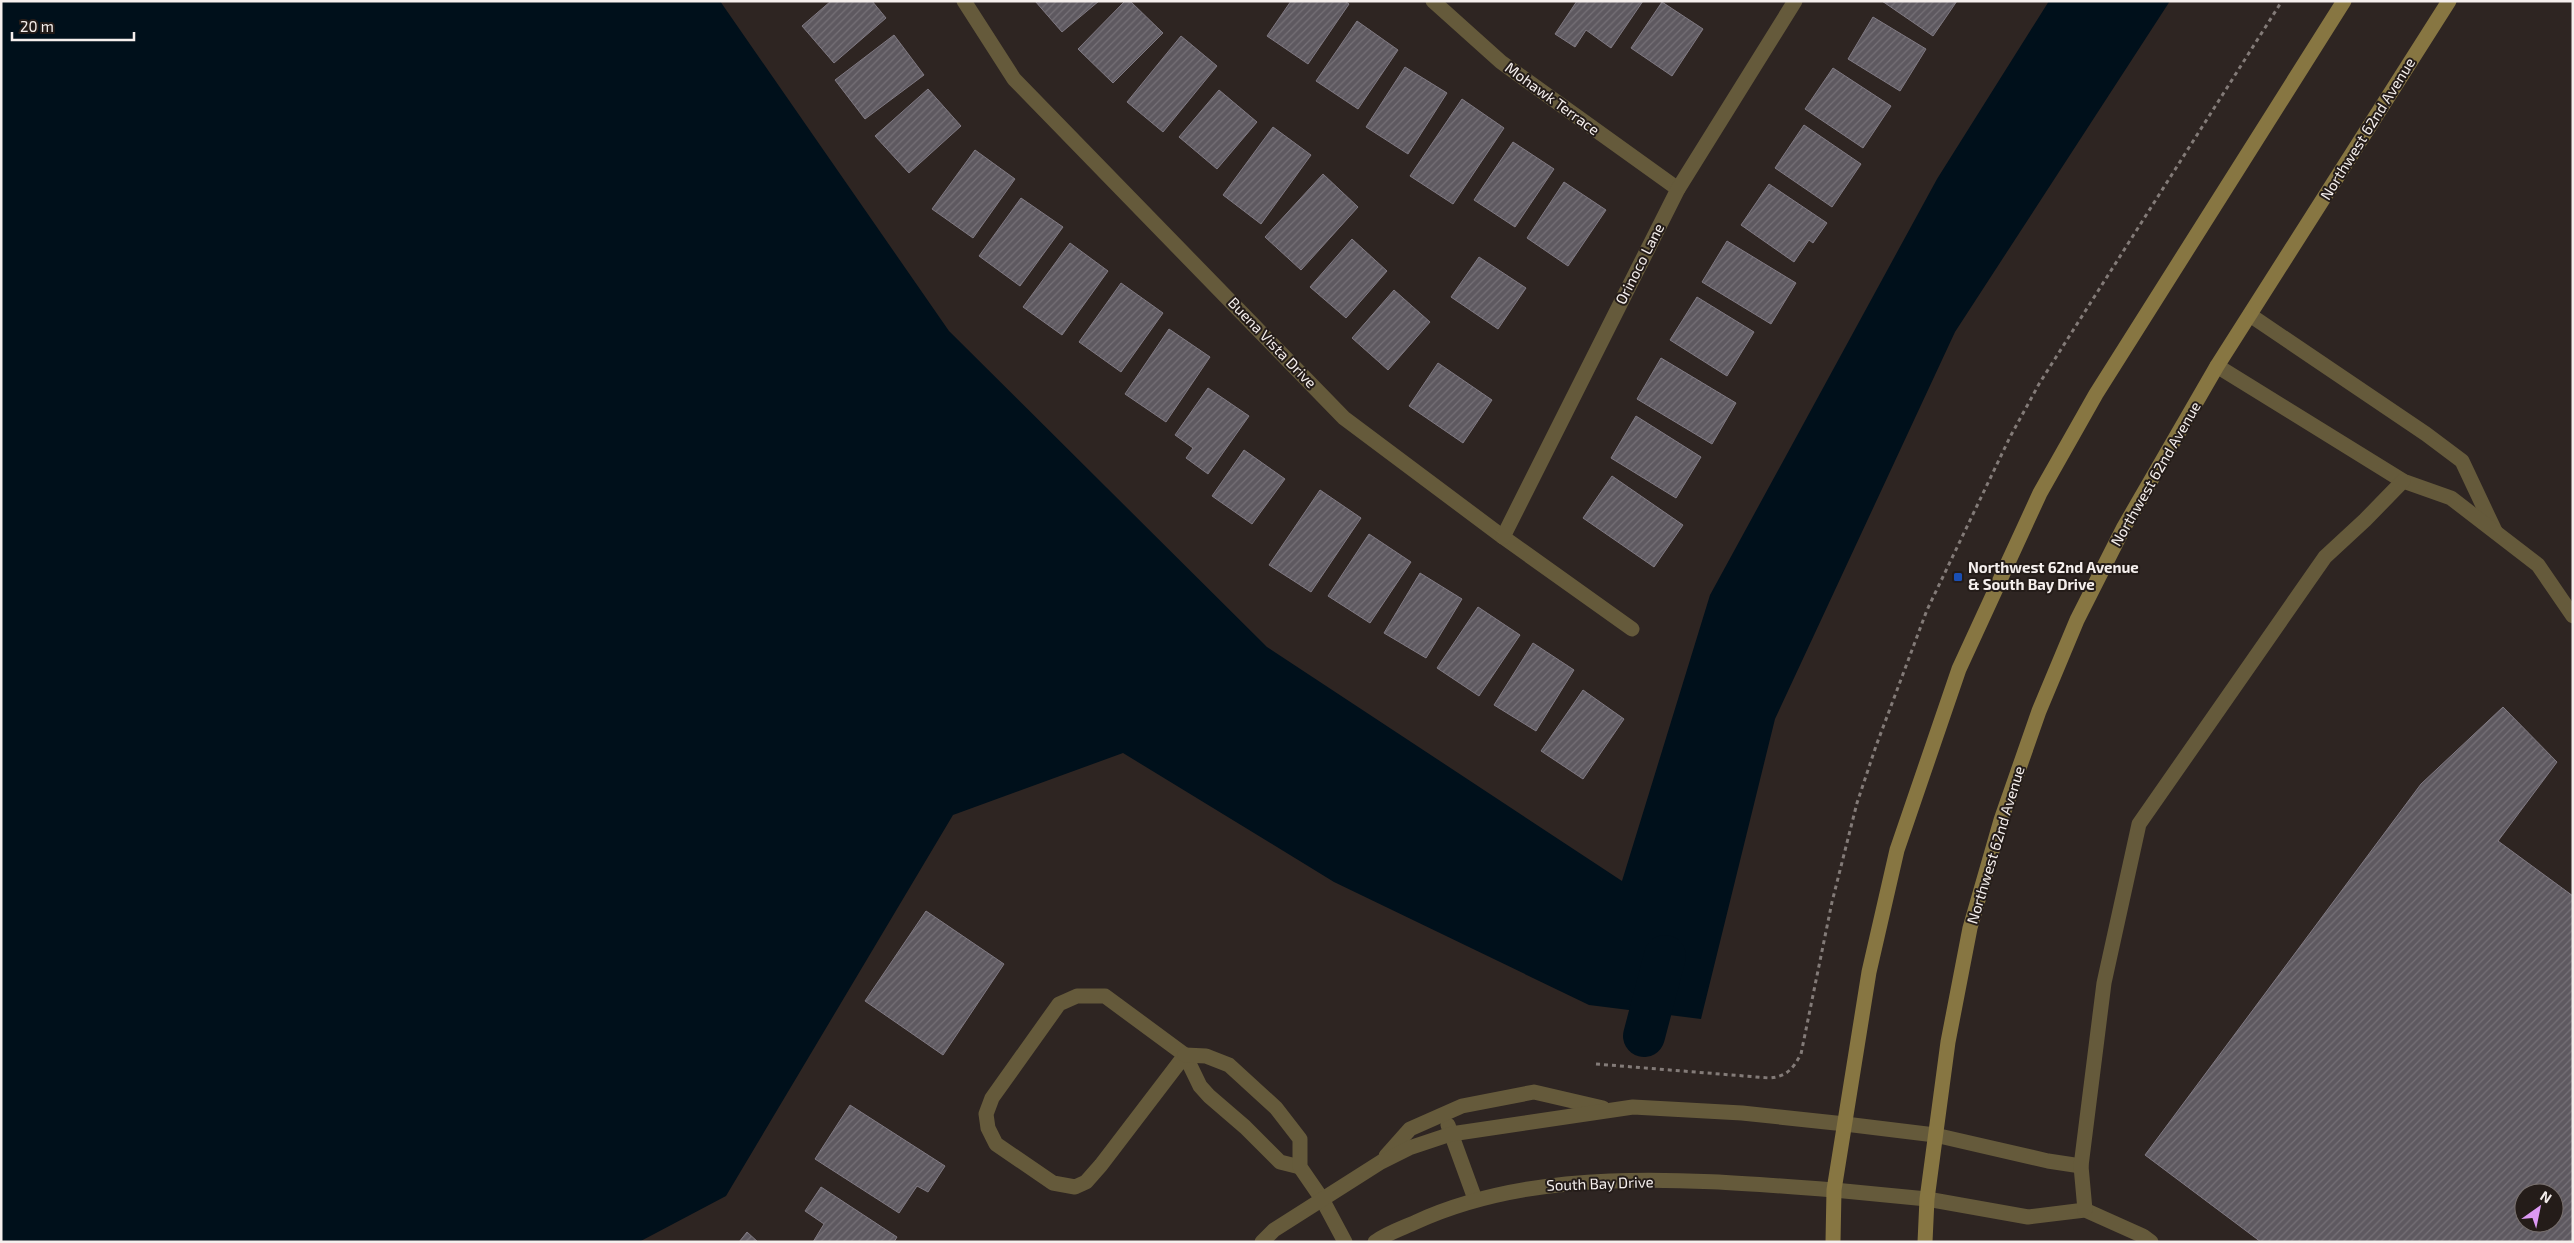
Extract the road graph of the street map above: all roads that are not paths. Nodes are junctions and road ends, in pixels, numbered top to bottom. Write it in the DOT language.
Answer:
graph roads {
  1 [pos="964,1"];
  2 [pos="1433,1"];
  3 [pos="1796,1"];
  4 [pos="2344,1"];
  5 [pos="2449,1"];
  6 [pos="1678,189"];
  7 [pos="2250,315"];
  8 [pos="2218,366"];
  9 [pos="2404,481"];
  10 [pos="2497,534"];
  11 [pos="1503,537"];
  12 [pos="2573,616"];
  13 [pos="1632,629"];
  14 [pos="1185,1054"];
  15 [pos="1612,1110"];
  16 [pos="1444,1114"];
  17 [pos="1845,1124"];
  18 [pos="1451,1134"];
  19 [pos="1935,1135"];
  20 [pos="1381,1162"];
  21 [pos="2081,1166"];
  22 [pos="1300,1167"];
  23 [pos="1834,1190"];
  24 [pos="1474,1199"];
  25 [pos="1927,1199"];
  26 [pos="1322,1200"];
  27 [pos="2085,1210"];
  28 [pos="1262,1242"];
  29 [pos="1345,1242"];
  30 [pos="1375,1242"];
  31 [pos="1833,1242"];
  32 [pos="1925,1242"];
  33 [pos="2150,1242"];
  1 -- 11 [label="street, Buena Vista Drive"];
  2 -- 6 [label="street, Mohawk Terrace"];
  3 -- 6 [label="street, Orinoco Lane"];
  4 -- 17 [label="street"];
  5 -- 7 [label="street, Northwest 62nd Avenue"];
  6 -- 11 [label="street, Orinoco Lane"];
  7 -- 8 [label="street, Northwest 62nd Avenue"];
  7 -- 10 [label="street"];
  8 -- 9 [label="street"];
  8 -- 19 [label="street, Northwest 62nd Avenue"];
  9 -- 10 [label="street"];
  9 -- 21 [label="street"];
  10 -- 12 [label="street"];
  11 -- 13 [label="street, Buena Vista Drive"];
  14 -- 14 [label="street"];
  14 -- 22 [label="street"];
  14 -- 22 [label="street"];
  15 -- 16 [label="street"];
  15 -- 17 [label="street"];
  15 -- 18 [label="street"];
  16 -- 18 [label="street"];
  16 -- 20 [label="street"];
  17 -- 19 [label="street"];
  17 -- 23 [label="street"];
  18 -- 20 [label="street"];
  18 -- 24 [label="street"];
  19 -- 21 [label="street"];
  19 -- 25 [label="street, Northwest 62nd Avenue"];
  20 -- 26 [label="street"];
  21 -- 27 [label="street"];
  22 -- 26 [label="street"];
  23 -- 24 [label="street, South Bay Drive"];
  23 -- 25 [label="street, South Bay Drive"];
  23 -- 31 [label="street"];
  24 -- 30 [label="street, South Bay Drive"];
  25 -- 27 [label="street, South Bay Drive"];
  25 -- 32 [label="street, Northwest 62nd Avenue"];
  26 -- 28 [label="street"];
  26 -- 29 [label="street"];
  27 -- 33 [label="street"];
}
